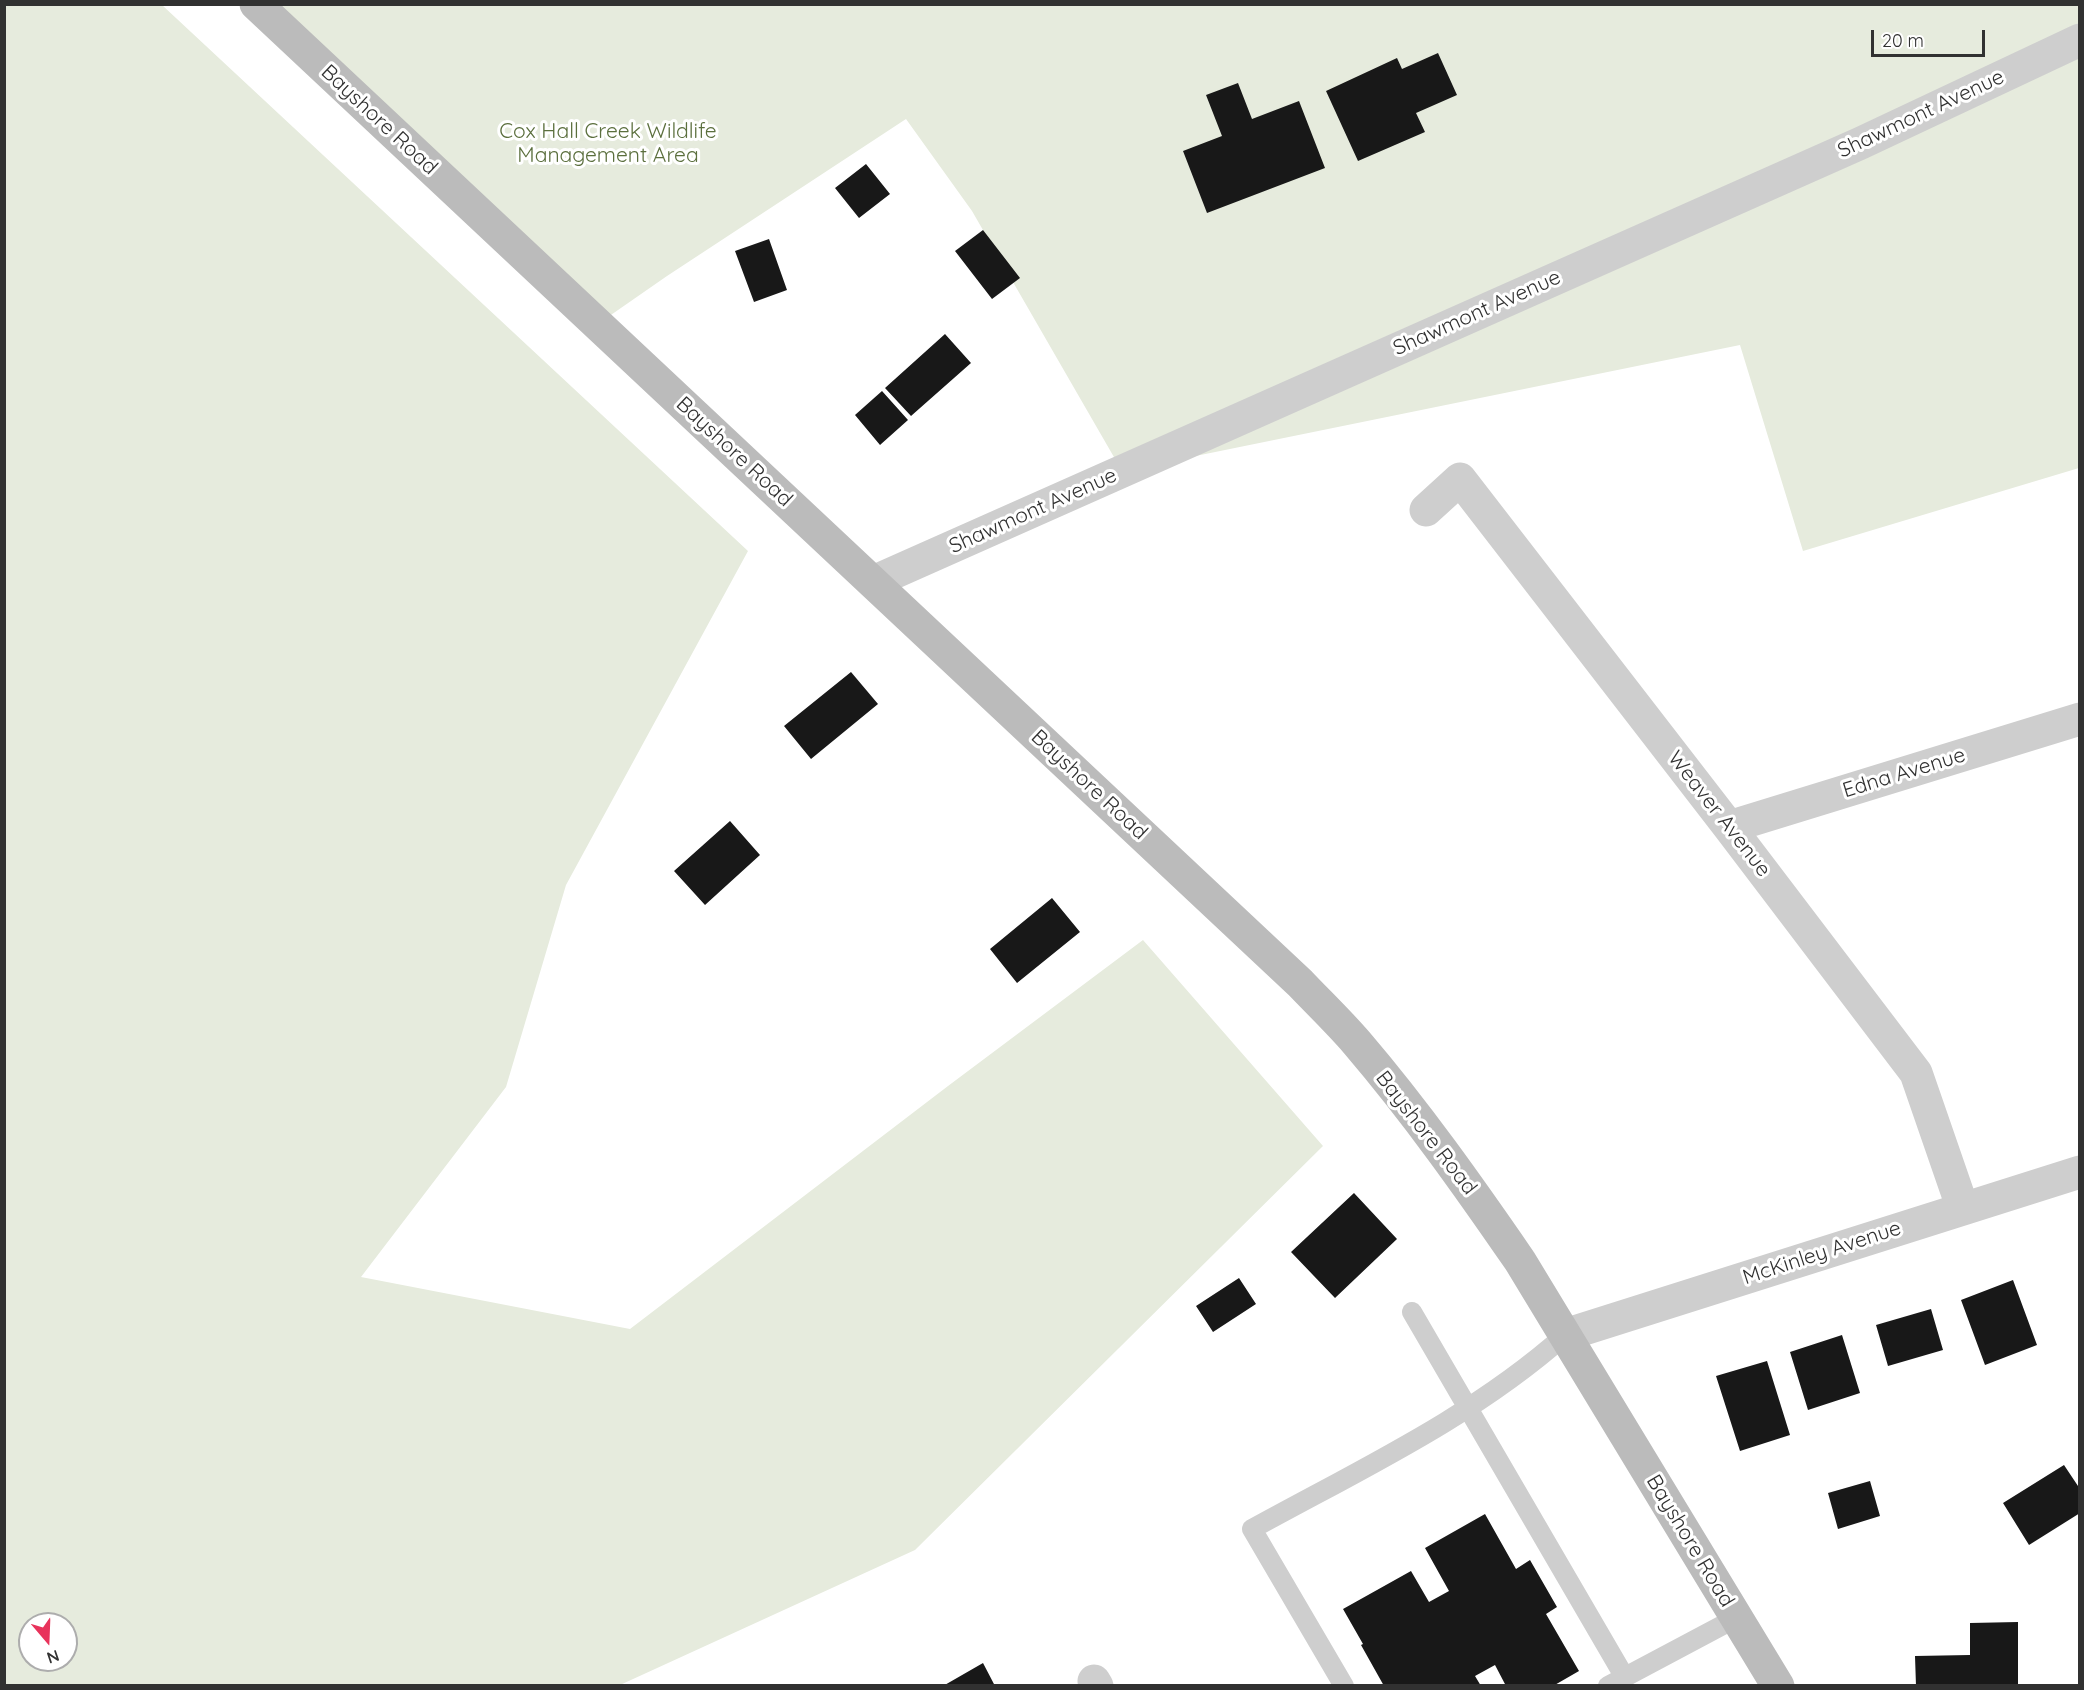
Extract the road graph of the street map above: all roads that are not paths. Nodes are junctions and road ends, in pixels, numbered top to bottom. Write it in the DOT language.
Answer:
graph roads {
  1 [pos="256,4"];
  2 [pos="2079,40"];
  3 [pos="1426,510"];
  4 [pos="873,582"];
  5 [pos="2079,719"];
  6 [pos="1730,827"];
  7 [pos="2079,1172"];
  8 [pos="1963,1209"];
  9 [pos="1412,1312"];
  10 [pos="1565,1335"];
  11 [pos="1467,1410"];
  12 [pos="1736,1618"];
  13 [pos="1616,1681"];
  14 [pos="1344,1686"];
  15 [pos="1778,1686"];
  1 -- 4 [label="main road, Bayshore Road"];
  2 -- 4 [label="street, Shawmont Avenue"];
  3 -- 6 [label="street, Weaver Avenue"];
  4 -- 10 [label="main road, Bayshore Road"];
  5 -- 6 [label="street, Edna Avenue"];
  6 -- 8 [label="street, Weaver Avenue"];
  7 -- 8 [label="street, McKinley Avenue"];
  8 -- 10 [label="street, McKinley Avenue"];
  9 -- 11 [label="lane"];
  10 -- 11 [label="lane"];
  10 -- 12 [label="main road, Bayshore Road"];
  11 -- 13 [label="lane"];
  11 -- 14 [label="lane"];
  12 -- 13 [label="lane"];
  12 -- 15 [label="main road, Bayshore Road"];
}
